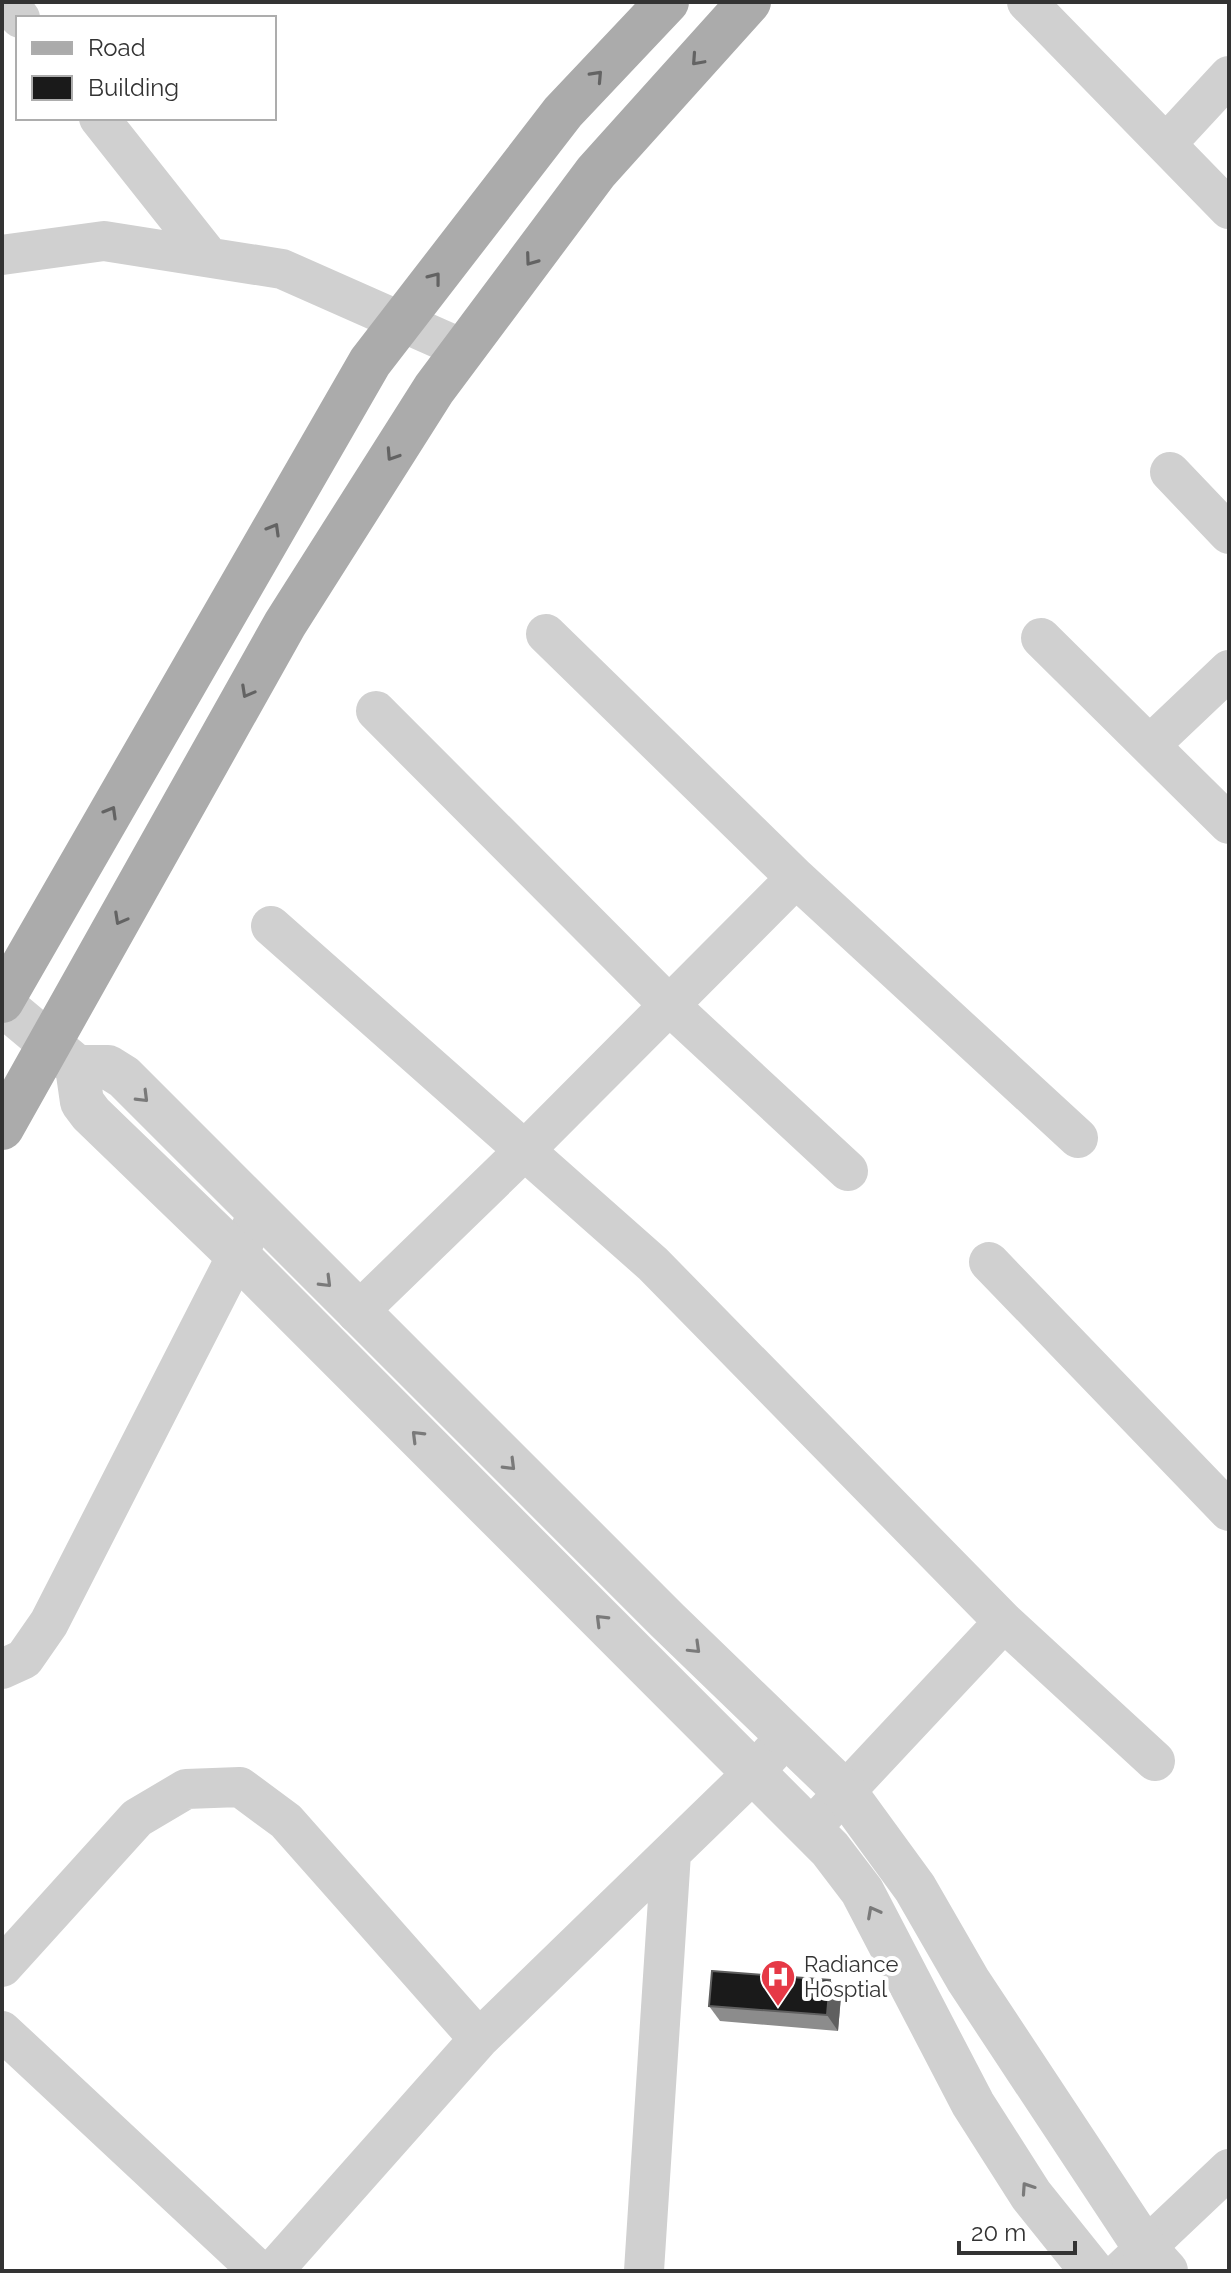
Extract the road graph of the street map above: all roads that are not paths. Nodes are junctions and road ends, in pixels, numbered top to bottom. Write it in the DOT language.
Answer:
graph roads {
  1 [pos="749,2"];
  2 [pos="1027,2"];
  3 [pos="650,8"];
  4 [pos="1229,76"];
  5 [pos="101,120"];
  6 [pos="1167,143"];
  7 [pos="1229,209"];
  8 [pos="2,255"];
  9 [pos="209,257"];
  10 [pos="402,322"];
  11 [pos="465,350"];
  12 [pos="1170,472"];
  13 [pos="1229,534"];
  14 [pos="546,634"];
  15 [pos="1041,638"];
  16 [pos="1229,670"];
  17 [pos="376,711"];
  18 [pos="1150,745"];
  19 [pos="1229,824"];
  20 [pos="796,878"];
  21 [pos="271,926"];
  22 [pos="2,1002"];
  23 [pos="668,1004"];
  24 [pos="64,1056"];
  25 [pos="2,1128"];
  26 [pos="1078,1138"];
  27 [pos="526,1149"];
  28 [pos="848,1171"];
  29 [pos="259,1213"];
  30 [pos="237,1255"];
  31 [pos="989,1262"];
  32 [pos="357,1313"];
  33 [pos="1229,1511"];
  34 [pos="1004,1622"];
  35 [pos="2,1669"];
  36 [pos="787,1736"];
  37 [pos="1155,1761"];
  38 [pos="754,1772"];
  39 [pos="845,1792"];
  40 [pos="810,1829"];
  41 [pos="671,1853"];
  42 [pos="2,1967"];
  43 [pos="2,2031"];
  44 [pos="479,2039"];
  45 [pos="1229,2169"];
  46 [pos="1144,2263"];
  47 [pos="259,2271"];
  48 [pos="273,2271"];
  49 [pos="644,2271"];
  50 [pos="1092,2271"];
  1 -- 11 [label="main road, one-way"];
  2 -- 6 [label="street"];
  10 -- 3 [label="main road, one-way"];
  4 -- 6 [label="street"];
  5 -- 9 [label="street"];
  6 -- 7 [label="street"];
  8 -- 9 [label="street"];
  9 -- 10 [label="street"];
  10 -- 11 [label="street"];
  22 -- 10 [label="main road, one-way"];
  11 -- 24 [label="main road, one-way"];
  12 -- 13 [label="street"];
  14 -- 20 [label="street"];
  15 -- 18 [label="street"];
  16 -- 18 [label="street"];
  17 -- 23 [label="street"];
  18 -- 19 [label="street"];
  20 -- 23 [label="street"];
  20 -- 26 [label="street"];
  21 -- 27 [label="street"];
  22 -- 24 [label="street"];
  23 -- 27 [label="street"];
  23 -- 28 [label="street"];
  24 -- 25 [label="main road"];
  24 -- 29 [label="street, one-way"];
  24 -- 30 [label="street"];
  27 -- 32 [label="street"];
  27 -- 34 [label="street"];
  29 -- 30 [label="street"];
  29 -- 32 [label="street, one-way"];
  30 -- 35 [label="street"];
  38 -- 30 [label="street, one-way"];
  31 -- 33 [label="street"];
  32 -- 36 [label="street, one-way"];
  34 -- 37 [label="street"];
  34 -- 39 [label="street"];
  36 -- 38 [label="street"];
  36 -- 39 [label="street"];
  38 -- 40 [label="street"];
  38 -- 41 [label="street"];
  39 -- 40 [label="street"];
  39 -- 46 [label="street"];
  50 -- 40 [label="street, one-way"];
  41 -- 44 [label="street"];
  41 -- 49 [label="street"];
  42 -- 44 [label="street"];
  43 -- 47 [label="street"];
  44 -- 48 [label="street"];
  45 -- 46 [label="street"];
}
